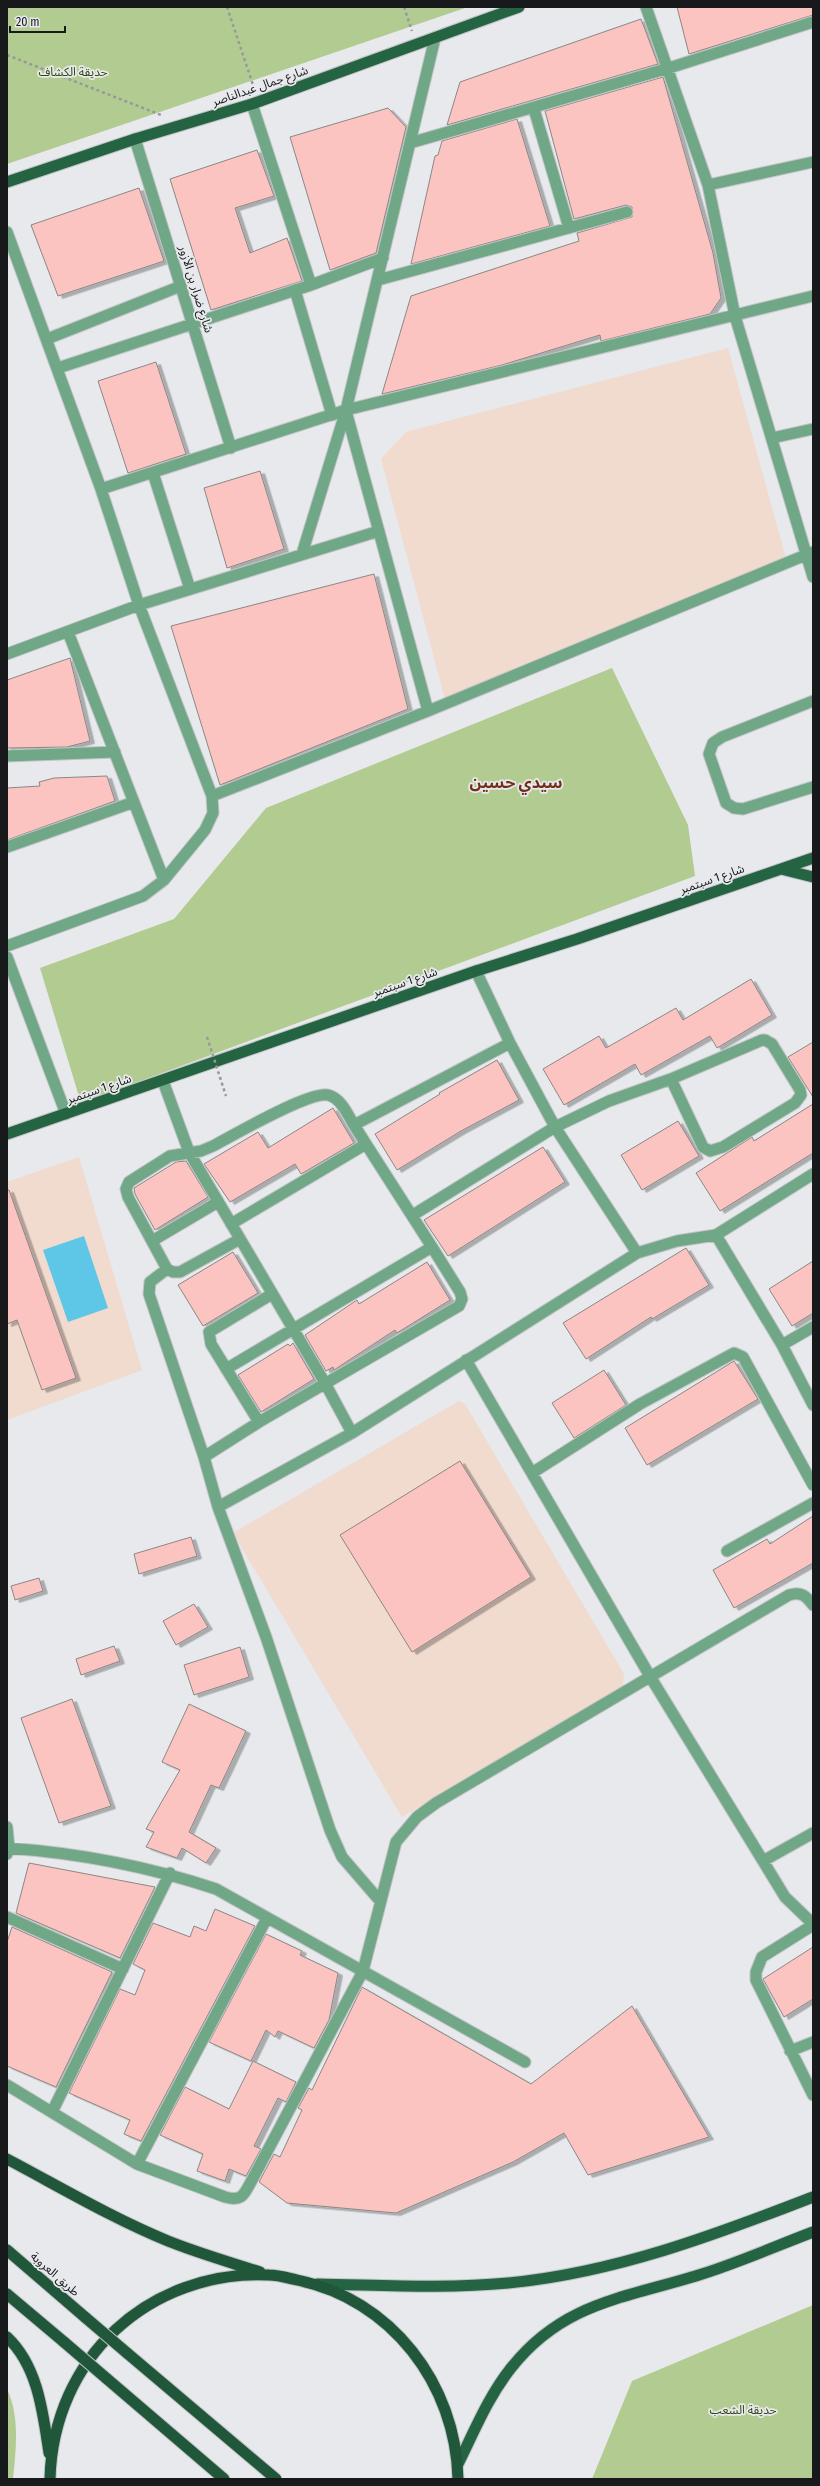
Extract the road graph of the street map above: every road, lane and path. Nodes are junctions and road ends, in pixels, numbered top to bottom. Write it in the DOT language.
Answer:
graph roads {
  1 [pos="227,7"];
  2 [pos="404,7"];
  3 [pos="519,7"];
  4 [pos="646,7"];
  5 [pos="813,22"];
  6 [pos="435,38"];
  7 [pos="417,45"];
  8 [pos="7,55"];
  9 [pos="669,68"];
  10 [pos="255,103"];
  11 [pos="534,109"];
  12 [pos="184,124"];
  13 [pos="135,139"];
  14 [pos="410,143"];
  15 [pos="813,162"];
  16 [pos="7,182"];
  17 [pos="708,185"];
  18 [pos="627,212"];
  19 [pos="569,228"];
  20 [pos="7,232"];
  21 [pos="383,258"];
  22 [pos="378,280"];
  23 [pos="311,285"];
  24 [pos="181,286"];
  25 [pos="295,290"];
  26 [pos="813,296"];
  27 [pos="735,316"];
  28 [pos="192,323"];
  29 [pos="47,339"];
  30 [pos="58,368"];
  31 [pos="346,410"];
  32 [pos="332,415"];
  33 [pos="813,429"];
  34 [pos="772,438"];
  35 [pos="231,448"];
  36 [pos="154,473"];
  37 [pos="101,489"];
  38 [pos="379,531"];
  39 [pos="810,553"];
  40 [pos="302,554"];
  41 [pos="813,577"];
  42 [pos="190,589"];
  43 [pos="139,605"];
  44 [pos="68,632"];
  45 [pos="7,654"];
  46 [pos="813,702"];
  47 [pos="428,710"];
  48 [pos="115,752"];
  49 [pos="7,756"];
  50 [pos="813,787"];
  51 [pos="212,796"];
  52 [pos="134,802"];
  53 [pos="7,847"];
  54 [pos="813,858"];
  55 [pos="781,869"];
  56 [pos="813,877"];
  57 [pos="164,880"];
  58 [pos="7,946"];
  59 [pos="7,957"];
  60 [pos="476,971"];
  61 [pos="207,1037"];
  62 [pos="510,1043"];
  63 [pos="671,1079"];
  64 [pos="163,1081"];
  65 [pos="226,1096"];
  66 [pos="66,1114"];
  67 [pos="354,1125"];
  68 [pos="556,1127"];
  69 [pos="7,1134"];
  70 [pos="366,1144"];
  71 [pos="189,1152"];
  72 [pos="813,1174"];
  73 [pos="218,1202"];
  74 [pos="413,1215"];
  75 [pos="231,1224"];
  76 [pos="716,1235"];
  77 [pos="240,1239"];
  78 [pos="152,1241"];
  79 [pos="432,1247"];
  80 [pos="637,1253"];
  81 [pos="167,1269"];
  82 [pos="272,1294"];
  83 [pos="813,1326"];
  84 [pos="292,1329"];
  85 [pos="782,1345"];
  86 [pos="466,1360"];
  87 [pos="226,1368"];
  88 [pos="325,1383"];
  89 [pos="813,1405"];
  90 [pos="259,1422"];
  91 [pos="352,1433"];
  92 [pos="204,1457"];
  93 [pos="532,1473"];
  94 [pos="813,1485"];
  95 [pos="813,1503"];
  96 [pos="218,1507"];
  97 [pos="727,1551"];
  98 [pos="813,1605"];
  99 [pos="651,1678"];
  100 [pos="7,1827"];
  101 [pos="813,1833"];
  102 [pos="8,1850"];
  103 [pos="763,1861"];
  104 [pos="170,1873"];
  105 [pos="380,1901"];
  106 [pos="7,1917"];
  107 [pos="267,1918"];
  108 [pos="813,1924"];
  109 [pos="123,1969"];
  110 [pos="363,1971"];
  111 [pos="813,2042"];
  112 [pos="790,2051"];
  113 [pos="525,2062"];
  114 [pos="7,2086"];
  115 [pos="813,2095"];
  116 [pos="52,2112"];
  117 [pos="7,2159"];
  118 [pos="137,2164"];
  119 [pos="813,2197"];
  120 [pos="813,2232"];
  121 [pos="7,2250"];
  122 [pos="270,2275"];
  123 [pos="317,2284"];
  124 [pos="7,2294"];
  125 [pos="7,2337"];
  126 [pos="50,2462"];
  127 [pos="458,2464"];
  128 [pos="50,2479"];
  129 [pos="224,2479"];
  130 [pos="276,2479"];
  131 [pos="458,2479"];
  1 -- 10 [label="path"];
  2 -- 7 [label="path"];
  3 -- 6 [label="main road, شارع جمال عبدالناصر"];
  4 -- 9 [label="street"];
  5 -- 9 [label="street"];
  6 -- 7 [label="main road, شارع جمال عبدالناصر"];
  6 -- 14 [label="street"];
  7 -- 10 [label="main road, شارع جمال عبدالناصر"];
  8 -- 12 [label="path"];
  9 -- 11 [label="street"];
  9 -- 17 [label="street"];
  10 -- 12 [label="main road, شارع جمال عبدالناصر"];
  10 -- 23 [label="street"];
  11 -- 14 [label="street"];
  11 -- 19 [label="street"];
  12 -- 13 [label="main road, شارع جمال عبدالناصر"];
  13 -- 16 [label="main road, شارع جمال عبدالناصر"];
  13 -- 24 [label="street, شارع ضرار بن الأزور"];
  14 -- 21 [label="street"];
  15 -- 17 [label="street"];
  17 -- 27 [label="street"];
  18 -- 19 [label="street"];
  19 -- 22 [label="street"];
  20 -- 29 [label="street"];
  21 -- 22 [label="street"];
  21 -- 23 [label="street"];
  22 -- 31 [label="street"];
  23 -- 25 [label="street"];
  24 -- 28 [label="street, شارع ضرار بن الأزور"];
  24 -- 29 [label="street"];
  25 -- 28 [label="street"];
  25 -- 32 [label="street"];
  26 -- 27 [label="street"];
  27 -- 31 [label="street"];
  27 -- 34 [label="street"];
  28 -- 30 [label="street"];
  28 -- 35 [label="street, شارع ضرار بن الأزور"];
  29 -- 30 [label="street"];
  30 -- 37 [label="street"];
  31 -- 32 [label="street"];
  31 -- 38 [label="street"];
  31 -- 40 [label="street"];
  32 -- 35 [label="street"];
  33 -- 34 [label="street"];
  34 -- 39 [label="street"];
  35 -- 36 [label="street"];
  36 -- 37 [label="street"];
  36 -- 42 [label="street"];
  37 -- 43 [label="street"];
  38 -- 40 [label="street"];
  38 -- 47 [label="street"];
  39 -- 41 [label="street"];
  39 -- 47 [label="street"];
  40 -- 42 [label="street"];
  42 -- 43 [label="street"];
  43 -- 44 [label="street"];
  43 -- 51 [label="street"];
  44 -- 45 [label="street"];
  44 -- 48 [label="street"];
  46 -- 50 [label="street"];
  47 -- 51 [label="street"];
  48 -- 49 [label="street"];
  48 -- 52 [label="street"];
  51 -- 57 [label="street"];
  52 -- 53 [label="street"];
  52 -- 57 [label="street"];
  54 -- 55 [label="main road, شارع 1 سبتمبر"];
  55 -- 56 [label="main road"];
  55 -- 60 [label="main road, شارع 1 سبتمبر"];
  57 -- 58 [label="street"];
  59 -- 66 [label="street"];
  60 -- 62 [label="street"];
  60 -- 64 [label="main road, شارع 1 سبتمبر"];
  61 -- 65 [label="path, bridge"];
  62 -- 67 [label="street"];
  62 -- 68 [label="street"];
  63 -- 63 [label="street"];
  63 -- 68 [label="street"];
  64 -- 66 [label="main road, شارع 1 سبتمبر"];
  64 -- 71 [label="street"];
  66 -- 69 [label="main road, شارع 1 سبتمبر"];
  67 -- 70 [label="street"];
  67 -- 71 [label="street"];
  68 -- 74 [label="street"];
  68 -- 80 [label="street"];
  70 -- 74 [label="street"];
  70 -- 75 [label="street"];
  71 -- 73 [label="street"];
  71 -- 78 [label="street"];
  72 -- 76 [label="street"];
  73 -- 75 [label="street"];
  73 -- 78 [label="street"];
  74 -- 79 [label="street"];
  75 -- 77 [label="street"];
  76 -- 80 [label="street"];
  76 -- 85 [label="street"];
  77 -- 81 [label="street"];
  77 -- 82 [label="street"];
  78 -- 81 [label="street"];
  79 -- 84 [label="street"];
  79 -- 88 [label="street"];
  80 -- 86 [label="street"];
  81 -- 92 [label="street"];
  82 -- 84 [label="street"];
  82 -- 87 [label="street"];
  83 -- 85 [label="street"];
  84 -- 87 [label="street"];
  84 -- 88 [label="street"];
  85 -- 89 [label="street"];
  86 -- 91 [label="street"];
  86 -- 93 [label="street"];
  87 -- 90 [label="street"];
  88 -- 90 [label="street"];
  88 -- 91 [label="street"];
  90 -- 92 [label="street"];
  91 -- 96 [label="street"];
  92 -- 96 [label="street"];
  93 -- 94 [label="street"];
  93 -- 99 [label="street"];
  95 -- 97 [label="street"];
  96 -- 105 [label="street"];
  98 -- 99 [label="street"];
  99 -- 103 [label="street"];
  99 -- 105 [label="street"];
  100 -- 102 [label="street"];
  101 -- 103 [label="street"];
  102 -- 104 [label="street"];
  103 -- 108 [label="street"];
  104 -- 107 [label="street"];
  104 -- 109 [label="street"];
  105 -- 110 [label="street"];
  106 -- 109 [label="street"];
  107 -- 110 [label="street"];
  107 -- 118 [label="street"];
  108 -- 112 [label="street"];
  109 -- 116 [label="street"];
  110 -- 113 [label="street"];
  110 -- 118 [label="street"];
  111 -- 112 [label="street"];
  112 -- 115 [label="street"];
  114 -- 116 [label="street"];
  116 -- 118 [label="street"];
  117 -- 122 [label="highway"];
  119 -- 123 [label="main road"];
  120 -- 127 [label="main road"];
  121 -- 130 [label="highway, طريق العروبة, bridge"];
  122 -- 123 [label="highway"];
  122 -- 126 [label="highway"];
  123 -- 127 [label="highway"];
  124 -- 129 [label="highway, bridge"];
  125 -- 126 [label="highway"];
  126 -- 128 [label="highway"];
  127 -- 131 [label="highway"];
}
